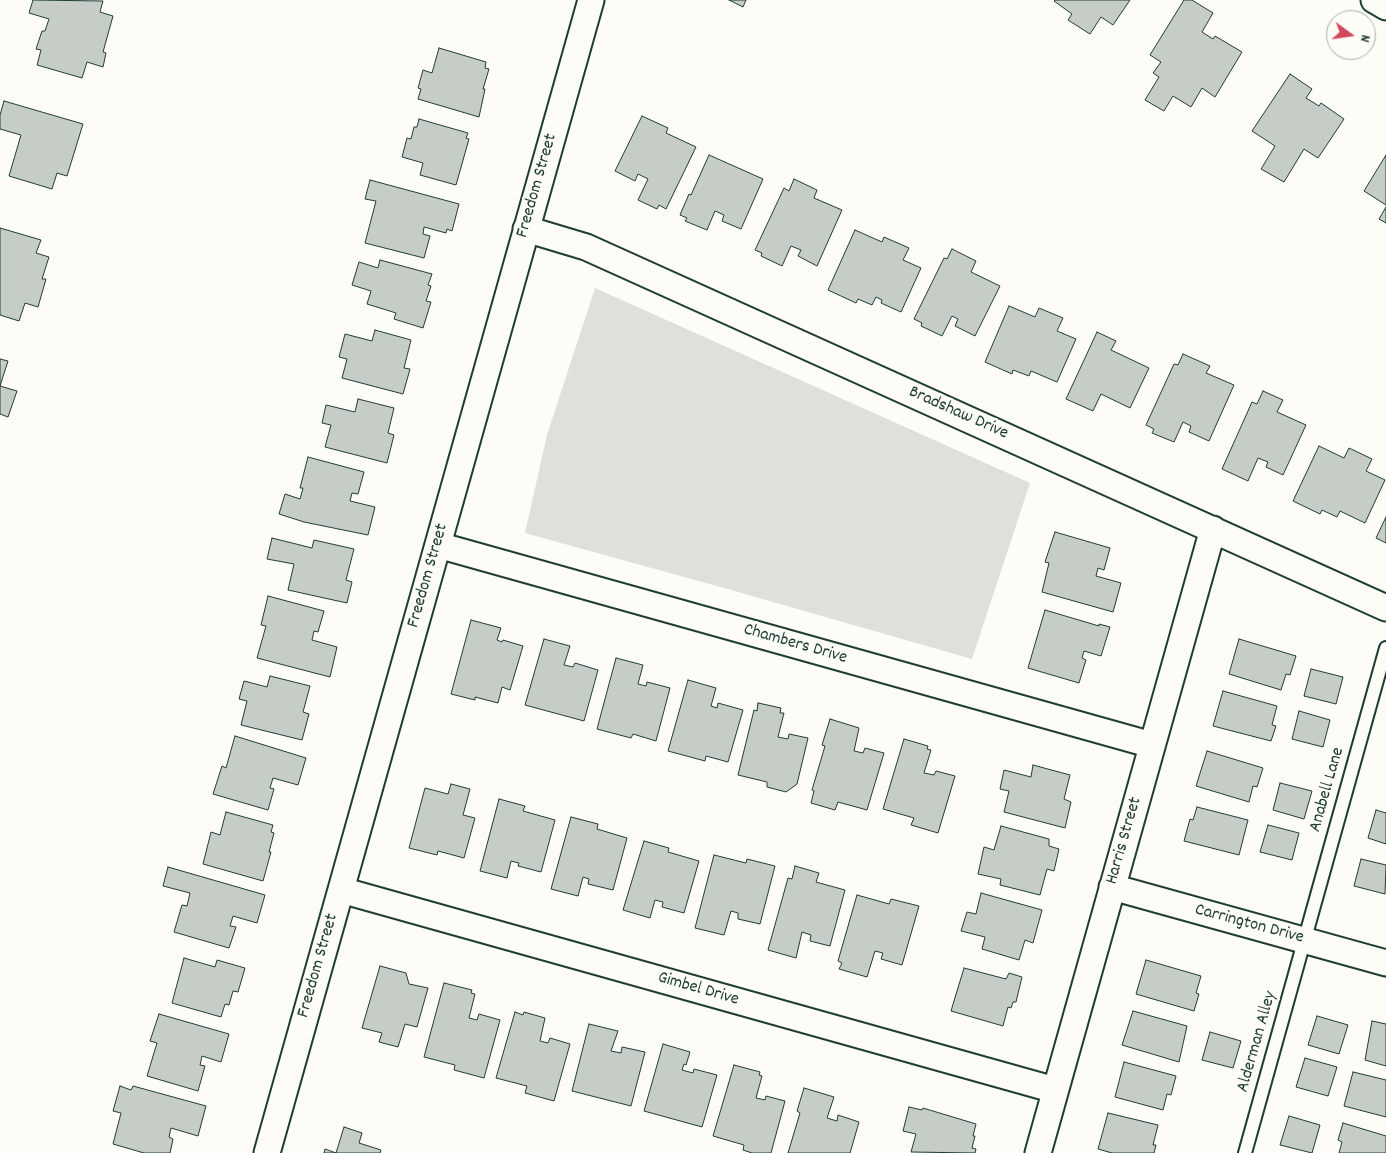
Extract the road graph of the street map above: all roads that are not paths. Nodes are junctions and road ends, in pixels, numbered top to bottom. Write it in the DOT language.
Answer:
graph roads {
  1 [pos="591,0"];
  2 [pos="1374,0"];
  3 [pos="1386,8"];
  4 [pos="526,229"];
  5 [pos="1213,529"];
  6 [pos="438,544"];
  7 [pos="1386,608"];
  8 [pos="1386,648"];
  9 [pos="1152,745"];
  10 [pos="1112,888"];
  11 [pos="341,890"];
  12 [pos="1304,940"];
  13 [pos="1386,963"];
  14 [pos="1055,1090"];
  15 [pos="267,1153"];
  16 [pos="1038,1153"];
  17 [pos="1245,1153"];
  1 -- 4 [label="street, Freedom Street"];
  2 -- 3 [label="street"];
  4 -- 5 [label="street, Bradshaw Drive"];
  4 -- 6 [label="street, Freedom Street"];
  5 -- 7 [label="street, Bradshaw Drive"];
  5 -- 9 [label="street, Harris Street"];
  6 -- 9 [label="street, Chambers Drive"];
  6 -- 11 [label="street, Freedom Street"];
  8 -- 12 [label="lane, Anabell Lane"];
  9 -- 10 [label="street, Harris Street"];
  10 -- 12 [label="street, Carrington Drive"];
  10 -- 14 [label="street, Harris Street"];
  11 -- 14 [label="street, Gimbel Drive"];
  11 -- 15 [label="street, Freedom Street"];
  12 -- 13 [label="street, Carrington Drive"];
  12 -- 17 [label="lane, Alderman Alley"];
  14 -- 16 [label="street, Harris Street"];
}
